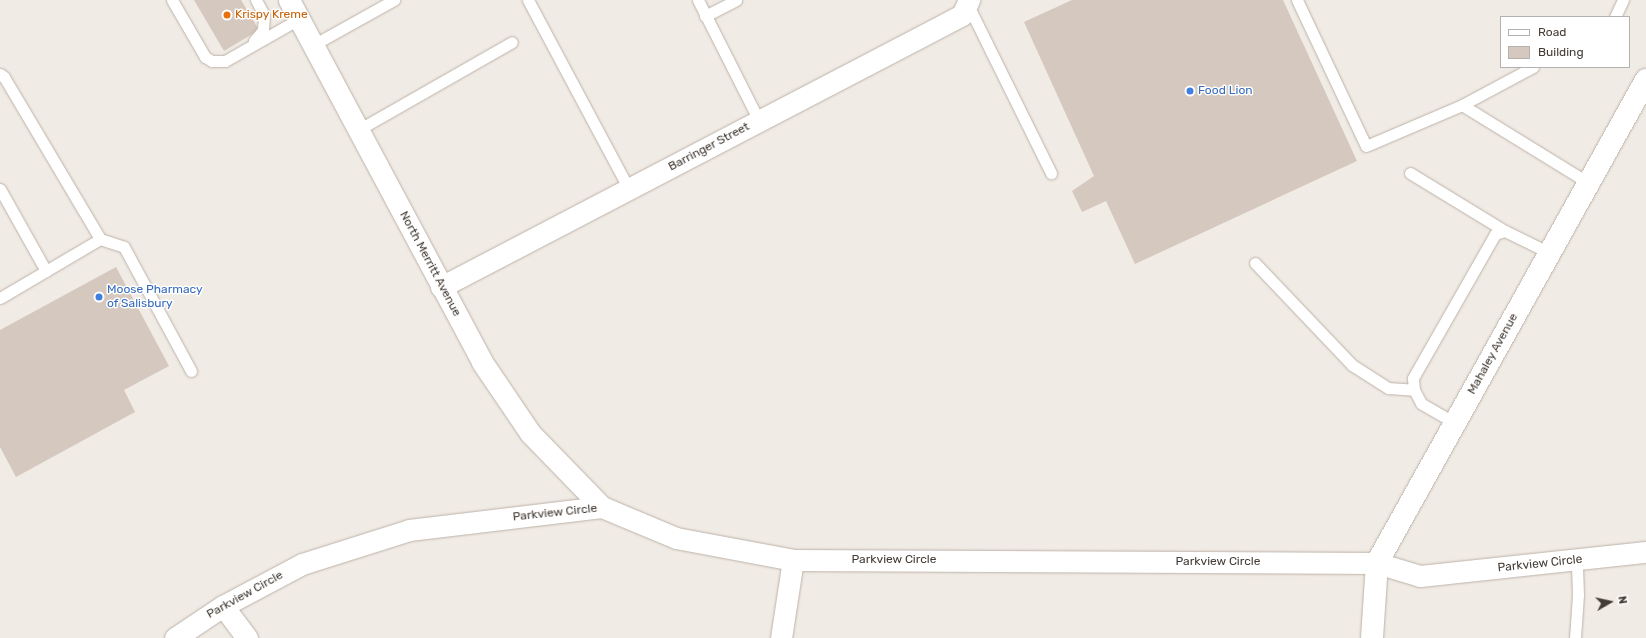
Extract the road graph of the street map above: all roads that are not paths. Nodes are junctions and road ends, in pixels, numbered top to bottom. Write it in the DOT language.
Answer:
graph roads {
  1 [pos="172,0"];
  2 [pos="256,0"];
  3 [pos="289,0"];
  4 [pos="394,0"];
  5 [pos="528,0"];
  6 [pos="698,0"];
  7 [pos="736,0"];
  8 [pos="1297,0"];
  9 [pos="1623,0"];
  10 [pos="968,2"];
  11 [pos="706,16"];
  12 [pos="1615,16"];
  13 [pos="299,19"];
  14 [pos="512,42"];
  15 [pos="313,45"];
  16 [pos="249,47"];
  17 [pos="1532,68"];
  18 [pos="0,74"];
  19 [pos="1646,80"];
  20 [pos="1462,105"];
  21 [pos="759,121"];
  22 [pos="358,130"];
  23 [pos="1051,173"];
  24 [pos="1410,173"];
  25 [pos="1589,183"];
  26 [pos="0,189"];
  27 [pos="629,189"];
  28 [pos="1505,231"];
  29 [pos="100,239"];
  30 [pos="1550,253"];
  31 [pos="1255,263"];
  32 [pos="46,271"];
  33 [pos="441,287"];
  34 [pos="0,298"];
  35 [pos="192,371"];
  36 [pos="1414,390"];
  37 [pos="1455,423"];
  38 [pos="602,507"];
  39 [pos="1646,552"];
  40 [pos="793,560"];
  41 [pos="1577,560"];
  42 [pos="1377,563"];
  43 [pos="223,606"];
  44 [pos="174,638"];
  45 [pos="247,638"];
  46 [pos="781,638"];
  47 [pos="1372,638"];
  48 [pos="1576,638"];
  1 -- 16 [label="lane"];
  2 -- 16 [label="lane"];
  3 -- 13 [label="street, North Merritt Avenue"];
  4 -- 15 [label="lane"];
  5 -- 27 [label="lane"];
  6 -- 11 [label="lane"];
  7 -- 11 [label="lane"];
  8 -- 20 [label="lane"];
  9 -- 12 [label="lane"];
  10 -- 21 [label="street, Barringer Street"];
  10 -- 23 [label="lane"];
  11 -- 21 [label="lane"];
  13 -- 15 [label="street, North Merritt Avenue"];
  13 -- 16 [label="lane"];
  14 -- 22 [label="lane"];
  15 -- 22 [label="street, North Merritt Avenue"];
  17 -- 20 [label="lane"];
  18 -- 29 [label="lane"];
  19 -- 25 [label="street, Mahaley Avenue"];
  20 -- 25 [label="lane"];
  21 -- 27 [label="street, Barringer Street"];
  22 -- 33 [label="street, North Merritt Avenue"];
  24 -- 28 [label="lane"];
  25 -- 30 [label="street, Mahaley Avenue"];
  26 -- 32 [label="lane"];
  27 -- 33 [label="street, Barringer Street"];
  28 -- 30 [label="lane"];
  28 -- 36 [label="lane"];
  29 -- 32 [label="lane"];
  29 -- 35 [label="lane"];
  30 -- 37 [label="street, Mahaley Avenue"];
  31 -- 36 [label="lane"];
  32 -- 34 [label="lane"];
  33 -- 38 [label="street, North Merritt Avenue"];
  36 -- 37 [label="lane"];
  37 -- 42 [label="street, Mahaley Avenue"];
  38 -- 40 [label="street, Parkview Circle"];
  38 -- 43 [label="street, Parkview Circle"];
  39 -- 41 [label="street, Parkview Circle"];
  40 -- 42 [label="street, Parkview Circle"];
  40 -- 46 [label="street"];
  41 -- 42 [label="street, Parkview Circle"];
  41 -- 48 [label="lane"];
  42 -- 47 [label="street, Mahaley Avenue"];
  43 -- 44 [label="street, Parkview Circle"];
  43 -- 45 [label="street"];
}
